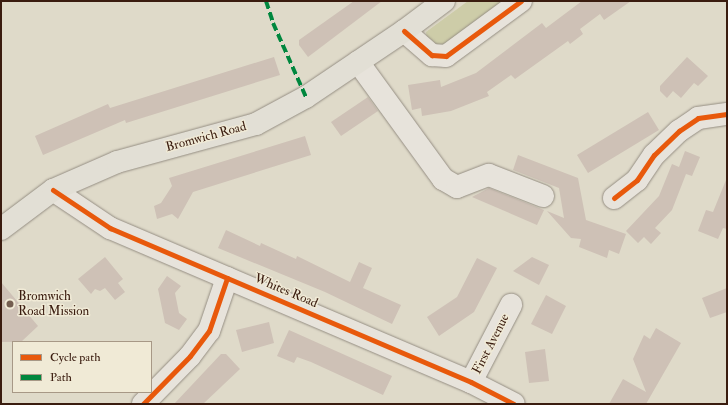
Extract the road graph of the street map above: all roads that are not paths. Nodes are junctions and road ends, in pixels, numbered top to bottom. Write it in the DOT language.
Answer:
graph roads {
  1 [pos="444,1"];
  2 [pos="521,1"];
  3 [pos="404,32"];
  4 [pos="358,62"];
  5 [pos="727,114"];
  6 [pos="53,190"];
  7 [pos="543,196"];
  8 [pos="614,198"];
  9 [pos="1,229"];
  10 [pos="227,278"];
  11 [pos="511,305"];
  12 [pos="471,382"];
  13 [pos="143,404"];
  14 [pos="514,404"];
  1 -- 3 [label="main road, Bromwich Road"];
  2 -- 3 [label="street"];
  3 -- 4 [label="main road, Bromwich Road"];
  4 -- 6 [label="main road, Bromwich Road"];
  4 -- 7 [label="street"];
  5 -- 8 [label="street"];
  6 -- 9 [label="main road, Bromwich Road"];
  6 -- 10 [label="street, Whites Road"];
  10 -- 12 [label="street, Whites Road"];
  10 -- 13 [label="street"];
  11 -- 12 [label="street, First Avenue"];
  12 -- 14 [label="street, Whites Road"];
}
